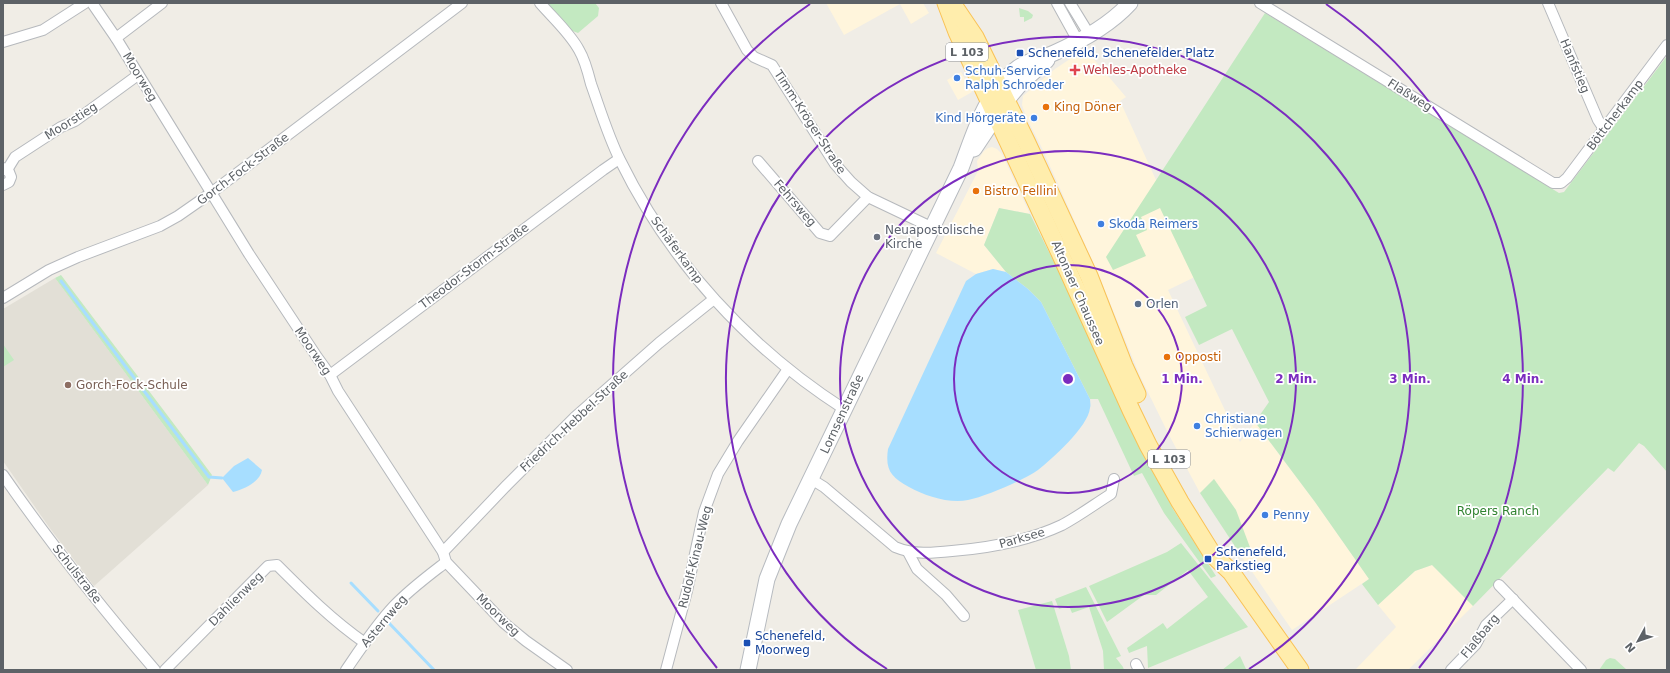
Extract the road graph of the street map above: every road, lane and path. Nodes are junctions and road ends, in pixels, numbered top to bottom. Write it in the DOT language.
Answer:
graph roads {
  1 [pos="85,3"];
  2 [pos="92,3"];
  3 [pos="162,3"];
  4 [pos="462,3"];
  5 [pos="540,3"];
  6 [pos="721,3"];
  7 [pos="946,3"];
  8 [pos="951,3"];
  9 [pos="1057,3"];
  10 [pos="1130,3"];
  11 [pos="1260,3"];
  12 [pos="1548,3"];
  13 [pos="1073,4"];
  14 [pos="1062,14"];
  15 [pos="116,38"];
  16 [pos="1084,38"];
  17 [pos="3,42"];
  18 [pos="1667,45"];
  19 [pos="1054,53"];
  20 [pos="987,62"];
  21 [pos="1015,69"];
  22 [pos="138,75"];
  23 [pos="999,85"];
  24 [pos="989,100"];
  25 [pos="1006,101"];
  26 [pos="997,116"];
  27 [pos="1604,128"];
  28 [pos="619,159"];
  29 [pos="758,161"];
  30 [pos="960,168"];
  31 [pos="5,169"];
  32 [pos="1561,183"];
  33 [pos="3,186"];
  34 [pos="211,193"];
  35 [pos="868,197"];
  36 [pos="931,227"];
  37 [pos="3,298"];
  38 [pos="714,299"];
  39 [pos="788,369"];
  40 [pos="330,375"];
  41 [pos="844,409"];
  42 [pos="3,475"];
  43 [pos="1114,479"];
  44 [pos="811,480"];
  45 [pos="908,552"];
  46 [pos="445,557"];
  47 [pos="1231,572"];
  48 [pos="1499,585"];
  49 [pos="1513,600"];
  50 [pos="964,616"];
  51 [pos="364,643"];
  52 [pos="155,670"];
  53 [pos="165,670"];
  54 [pos="346,670"];
  55 [pos="566,670"];
  56 [pos="666,670"];
  57 [pos="748,670"];
  58 [pos="1300,670"];
  59 [pos="1451,670"];
  60 [pos="1581,670"];
  1 -- 17 [label="street"];
  2 -- 15 [label="street, Moorweg"];
  3 -- 15 [label="street"];
  4 -- 34 [label="street, Gorch-Fock-Straße"];
  5 -- 28 [label="street, Schäferkamp"];
  6 -- 35 [label="street, Timm-Kröger-Straße"];
  7 -- 24 [label="main road, Altonaer Chaussee / L 103"];
  8 -- 20 [label="main road, Altonaer Chaussee / L 103"];
  9 -- 14 [label="street"];
  10 -- 16 [label="street"];
  11 -- 32 [label="street, Flaßweg"];
  12 -- 27 [label="street, Hanfstieg"];
  13 -- 14 [label="street"];
  13 -- 16 [label="street"];
  14 -- 16 [label="street"];
  15 -- 22 [label="street, Moorweg"];
  16 -- 19 [label="street"];
  18 -- 27 [label="street, Böttcherkamp"];
  19 -- 21 [label="street"];
  19 -- 25 [label="street, Lornsenstraße"];
  20 -- 21 [label="street"];
  20 -- 23 [label="main road, Altonaer Chaussee / L 103"];
  21 -- 23 [label="street, Lornsenstraße"];
  22 -- 31 [label="street, Moorstieg"];
  22 -- 34 [label="street, Moorweg"];
  23 -- 24 [label="street, Lornsenstraße"];
  23 -- 25 [label="main road, Altonaer Chaussee / L 103"];
  24 -- 25 [label="street"];
  24 -- 26 [label="main road, Altonaer Chaussee / L 103"];
  24 -- 30 [label="street, Lornsenstraße"];
  25 -- 26 [label="street, Lornsenstraße"];
  25 -- 47 [label="main road, Altonaer Chaussee / L 103"];
  26 -- 30 [label="street, Lornsenstraße"];
  26 -- 47 [label="main road, Altonaer Chaussee / L 103"];
  27 -- 32 [label="street, Böttcherkamp"];
  28 -- 38 [label="street, Schäferkamp"];
  28 -- 40 [label="street, Theodor-Storm-Straße"];
  29 -- 35 [label="street, Fehrsweg"];
  30 -- 36 [label="street, Lornsenstraße"];
  31 -- 33 [label="street, Moorstieg"];
  34 -- 37 [label="street, Gorch-Fock-Straße"];
  34 -- 40 [label="street, Moorweg"];
  35 -- 36 [label="street, Timm-Kröger-Straße"];
  36 -- 41 [label="street, Lornsenstraße"];
  38 -- 39 [label="street, Schäferkamp"];
  38 -- 46 [label="street, Friedrich-Hebbel-Straße"];
  39 -- 41 [label="street, Schäferkamp"];
  39 -- 56 [label="street, Rudolf-Kinau-Weg"];
  40 -- 46 [label="street, Moorweg"];
  41 -- 44 [label="street, Lornsenstraße"];
  42 -- 52 [label="street, Schulstraße"];
  43 -- 45 [label="street, Parksee"];
  44 -- 45 [label="street, Parksee"];
  44 -- 57 [label="street, Lornsenstraße"];
  45 -- 50 [label="street"];
  46 -- 51 [label="street, Asternweg"];
  46 -- 55 [label="street, Moorweg"];
  47 -- 58 [label="main road, Altonaer Chaussee / L 103"];
  48 -- 49 [label="street"];
  49 -- 59 [label="street, Flaßbarg"];
  49 -- 60 [label="street"];
  51 -- 53 [label="street, Dahlienweg"];
  51 -- 54 [label="street, Asternweg"];
}
